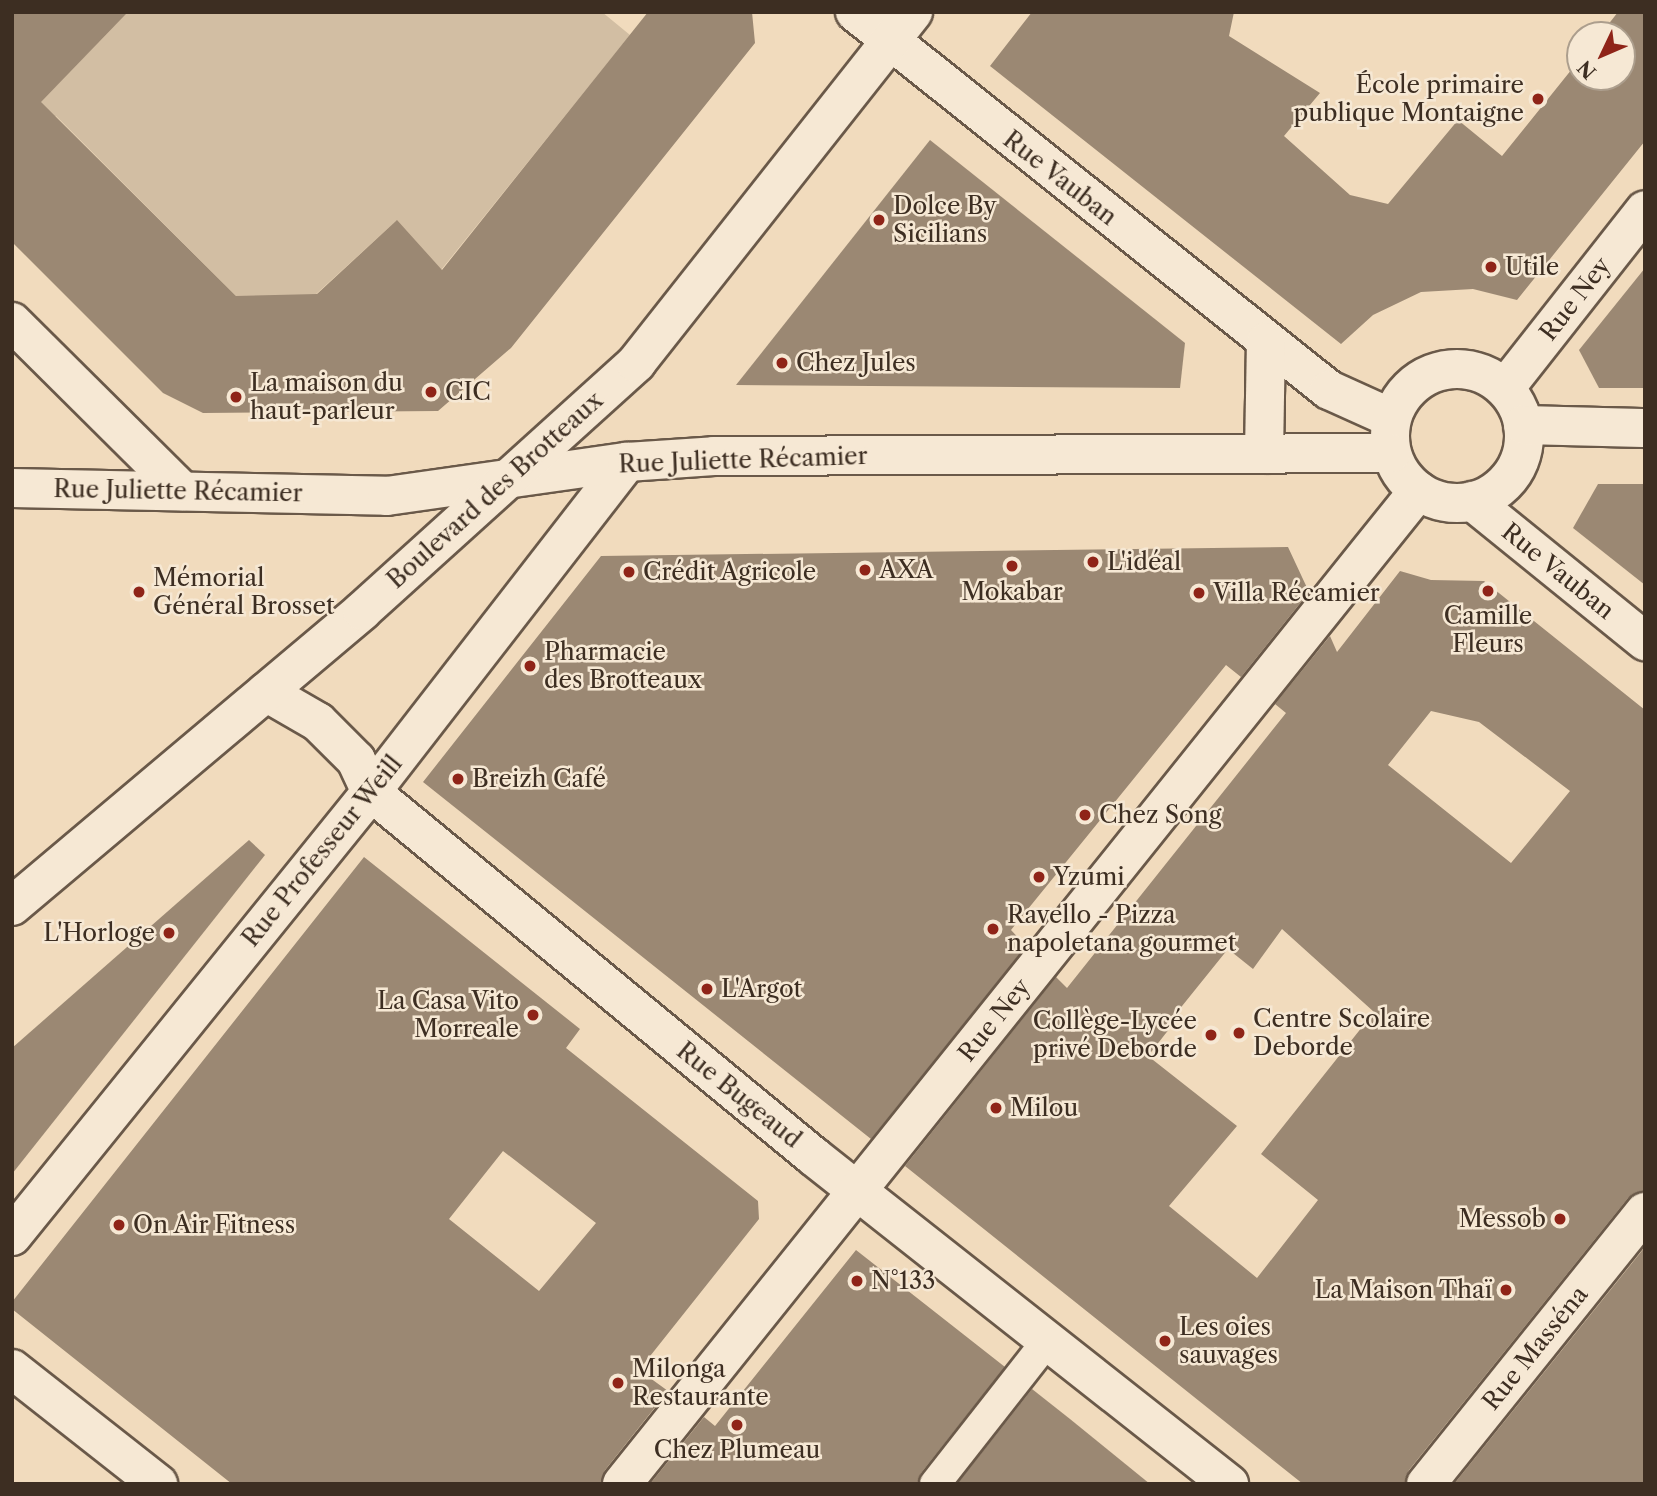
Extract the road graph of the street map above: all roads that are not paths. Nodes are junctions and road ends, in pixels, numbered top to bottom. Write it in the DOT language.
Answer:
graph roads {
  1 [pos="855,12"];
  2 [pos="902,27"];
  3 [pos="1645,210"];
  4 [pos="12,322"];
  5 [pos="1266,342"];
  6 [pos="1505,388"];
  7 [pos="1523,425"];
  8 [pos="1645,428"];
  9 [pos="1391,436"];
  10 [pos="1264,454"];
  11 [pos="627,462"];
  12 [pos="505,479"];
  13 [pos="12,488"];
  14 [pos="183,491"];
  15 [pos="1418,491"];
  16 [pos="1472,501"];
  17 [pos="1645,641"];
  18 [pos="266,692"];
  19 [pos="370,792"];
  20 [pos="12,906"];
  21 [pos="857,1191"];
  22 [pos="1645,1212"];
  23 [pos="12,1236"];
  24 [pos="1047,1340"];
  25 [pos="12,1369"];
  26 [pos="158,1484"];
  27 [pos="622,1484"];
  28 [pos="935,1484"];
  29 [pos="1229,1484"];
  30 [pos="1426,1484"];
  1 -- 2 [label="street, Rue Vauban"];
  2 -- 5 [label="street, Rue Vauban"];
  2 -- 12 [label="street, Boulevard des Brotteaux"];
  3 -- 6 [label="street, Rue Ney"];
  4 -- 14 [label="street"];
  5 -- 9 [label="street, Rue Vauban"];
  5 -- 10 [label="street"];
  6 -- 7 [label="street"];
  6 -- 9 [label="street"];
  7 -- 8 [label="street"];
  7 -- 16 [label="street"];
  9 -- 10 [label="street, Rue Juliette Récamier"];
  9 -- 15 [label="street"];
  10 -- 11 [label="street, Rue Juliette Récamier"];
  11 -- 12 [label="street, Rue Juliette Récamier"];
  11 -- 19 [label="street, Rue Professeur Weill"];
  12 -- 14 [label="street, Rue Juliette Récamier"];
  12 -- 18 [label="street, Boulevard des Brotteaux"];
  13 -- 14 [label="street, Rue Juliette Récamier"];
  15 -- 16 [label="street"];
  15 -- 21 [label="street, Rue Ney"];
  16 -- 17 [label="street, Rue Vauban"];
  18 -- 19 [label="street, Rue Bugeaud"];
  18 -- 20 [label="street, Boulevard des Brotteaux"];
  19 -- 21 [label="street, Rue Bugeaud"];
  19 -- 23 [label="street, Rue Professeur Weill"];
  21 -- 24 [label="street, Rue Bugeaud"];
  21 -- 27 [label="street, Rue Ney"];
  22 -- 30 [label="street, Rue Masséna"];
  24 -- 28 [label="lane"];
  24 -- 29 [label="street, Rue Bugeaud"];
  25 -- 26 [label="street"];
}
